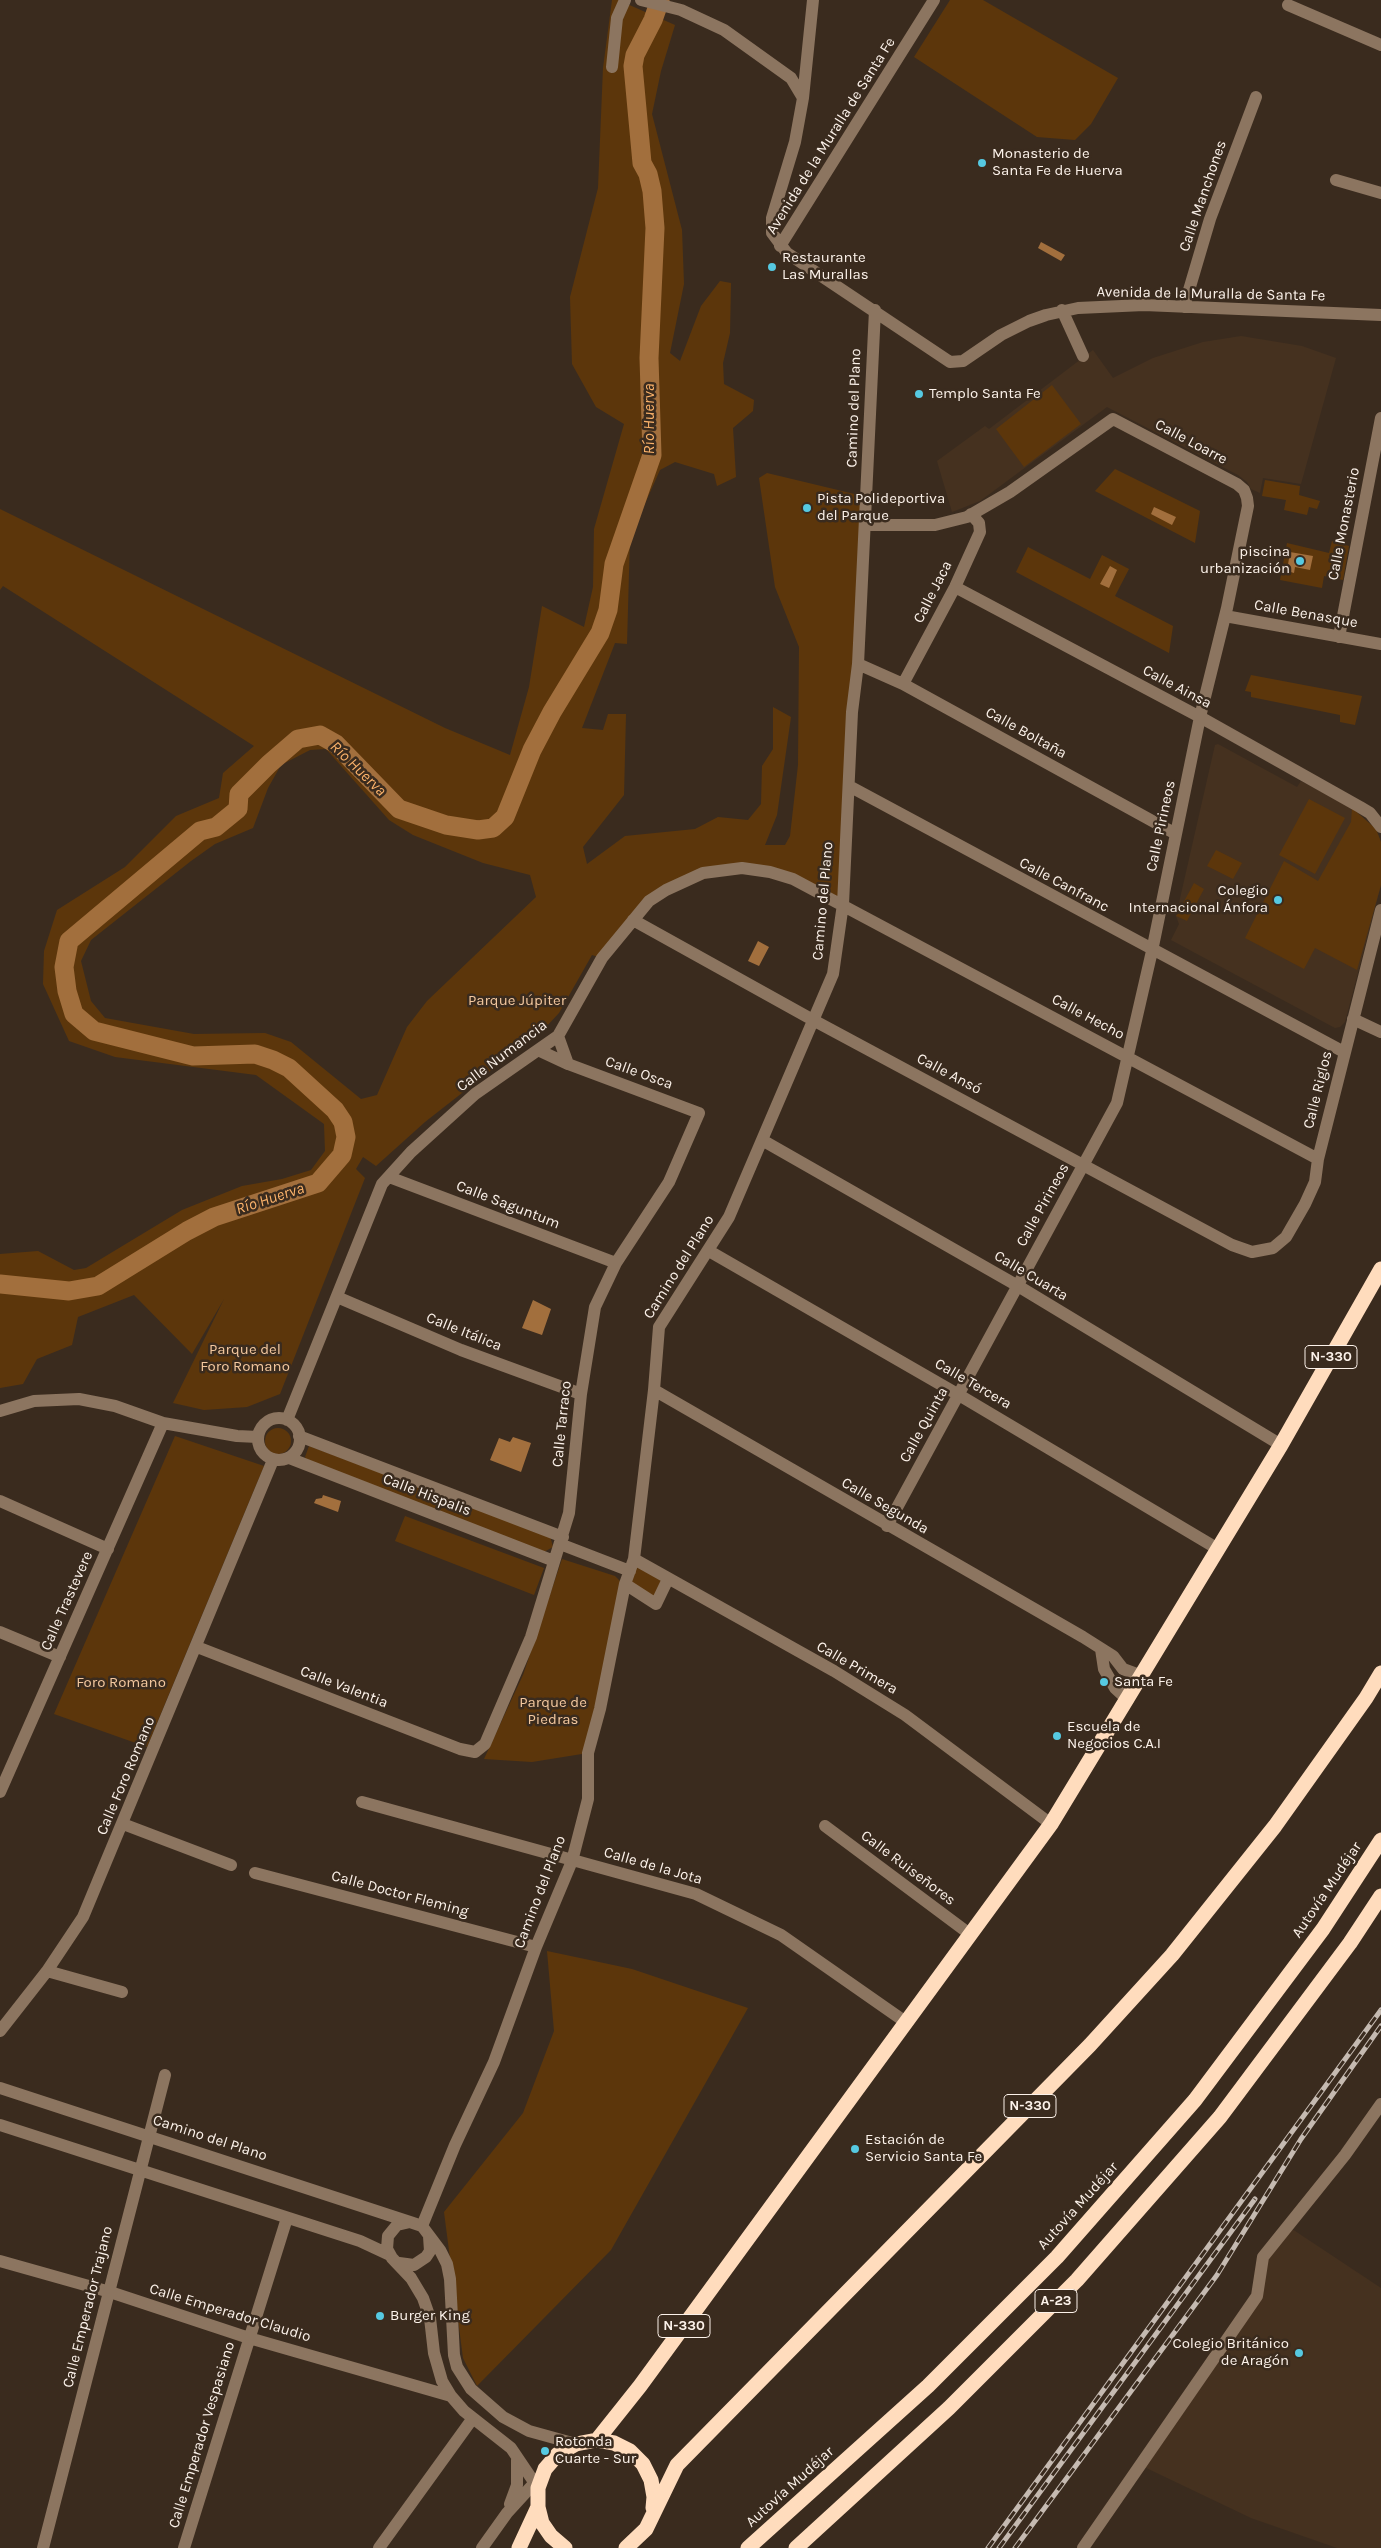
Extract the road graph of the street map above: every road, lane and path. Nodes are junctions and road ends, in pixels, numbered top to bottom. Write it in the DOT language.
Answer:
graph roads {
  1 [pos="625,0"];
  2 [pos="642,0"];
  3 [pos="813,0"];
  4 [pos="934,0"];
  5 [pos="1288,5"];
  6 [pos="1381,44"];
  7 [pos="612,67"];
  8 [pos="1256,97"];
  9 [pos="802,98"];
  10 [pos="1336,180"];
  11 [pos="1381,193"];
  12 [pos="780,246"];
  13 [pos="1184,307"];
  14 [pos="875,310"];
  15 [pos="1062,310"];
  16 [pos="1381,315"];
  17 [pos="1083,356"];
  18 [pos="1381,418"];
  19 [pos="1247,498"];
  20 [pos="971,514"];
  21 [pos="866,525"];
  22 [pos="955,587"];
  23 [pos="1225,616"];
  24 [pos="1339,637"];
  25 [pos="1381,644"];
  26 [pos="858,664"];
  27 [pos="904,684"];
  28 [pos="1200,717"];
  29 [pos="849,786"];
  30 [pos="1380,825"];
  31 [pos="1176,834"];
  32 [pos="843,904"];
  33 [pos="1381,910"];
  34 [pos="633,920"];
  35 [pos="1152,951"];
  36 [pos="1352,1019"];
  37 [pos="813,1020"];
  38 [pos="1381,1032"];
  39 [pos="558,1036"];
  40 [pos="538,1050"];
  41 [pos="1344,1052"];
  42 [pos="1128,1057"];
  43 [pos="568,1064"];
  44 [pos="699,1113"];
  45 [pos="762,1140"];
  46 [pos="1318,1159"];
  47 [pos="1084,1165"];
  48 [pos="389,1177"];
  49 [pos="709,1251"];
  50 [pos="1252,1252"];
  51 [pos="616,1263"];
  52 [pos="1381,1269"];
  53 [pos="1018,1286"];
  54 [pos="337,1297"];
  55 [pos="654,1390"];
  56 [pos="581,1394"];
  57 [pos="959,1395"];
  58 [pos="0,1411"];
  59 [pos="287,1420"];
  60 [pos="163,1423"];
  61 [pos="299,1436"];
  62 [pos="258,1437"];
  63 [pos="1281,1445"];
  64 [pos="289,1458"];
  65 [pos="273,1460"];
  66 [pos="0,1501"];
  67 [pos="886,1526"];
  68 [pos="562,1541"];
  69 [pos="108,1549"];
  70 [pos="1218,1549"];
  71 [pos="554,1561"];
  72 [pos="632,1565"];
  73 [pos="668,1579"];
  74 [pos="625,1584"];
  75 [pos="0,1632"];
  76 [pos="196,1647"];
  77 [pos="1101,1649"];
  78 [pos="60,1657"];
  79 [pos="1381,1673"];
  80 [pos="1142,1676"];
  81 [pos="1128,1700"];
  82 [pos="481,1749"];
  83 [pos="5,1767"];
  84 [pos="0,1792"];
  85 [pos="362,1802"];
  86 [pos="123,1824"];
  87 [pos="1051,1824"];
  88 [pos="825,1826"];
  89 [pos="1381,1840"];
  90 [pos="572,1861"];
  91 [pos="231,1865"];
  92 [pos="255,1873"];
  93 [pos="1381,1896"];
  94 [pos="971,1935"];
  95 [pos="536,1946"];
  96 [pos="47,1971"];
  97 [pos="122,1992"];
  98 [pos="907,2023"];
  99 [pos="0,2031"];
  100 [pos="165,2075"];
  101 [pos="0,2088"];
  102 [pos="1381,2104"];
  103 [pos="0,2125"];
  104 [pos="148,2135"];
  105 [pos="139,2170"];
  106 [pos="287,2218"];
  107 [pos="420,2228"];
  108 [pos="394,2259"];
  109 [pos="0,2261"];
  110 [pos="110,2292"];
  111 [pos="249,2338"];
  112 [pos="451,2396"];
  113 [pos="472,2418"];
  114 [pos="596,2440"];
  115 [pos="576,2444"];
  116 [pos="516,2455"];
  117 [pos="538,2483"];
  118 [pos="538,2507"];
  119 [pos="507,2513"];
  120 [pos="652,2515"];
  121 [pos="43,2548"];
  122 [pos="184,2548"];
  123 [pos="379,2548"];
  124 [pos="482,2548"];
  125 [pos="519,2548"];
  126 [pos="565,2548"];
  127 [pos="626,2548"];
  128 [pos="748,2548"];
  129 [pos="796,2548"];
  130 [pos="1083,2548"];
  1 -- 7 [label="street"];
  2 -- 9 [label="street"];
  3 -- 9 [label="street"];
  4 -- 12 [label="street, Avenida de la Muralla de Santa Fe"];
  5 -- 6 [label="street"];
  8 -- 13 [label="street, Calle Manchones"];
  9 -- 12 [label="street"];
  10 -- 11 [label="street"];
  12 -- 14 [label="street, Avenida de la Muralla de Santa Fe"];
  13 -- 15 [label="street, Avenida de la Muralla de Santa Fe"];
  13 -- 16 [label="street, Avenida de la Muralla de Santa Fe"];
  14 -- 15 [label="street, Avenida de la Muralla de Santa Fe"];
  14 -- 21 [label="street, Camino del Plano"];
  15 -- 17 [label="street"];
  18 -- 24 [label="street, Calle Monasterio"];
  19 -- 20 [label="street, Calle Loarre"];
  19 -- 23 [label="street, Calle Pirineos"];
  20 -- 21 [label="street"];
  20 -- 22 [label="street, Calle Jaca"];
  21 -- 26 [label="street, Camino del Plano"];
  22 -- 27 [label="street, Calle Jaca"];
  22 -- 28 [label="street, Calle Ainsa"];
  23 -- 24 [label="street, Calle Benasque"];
  23 -- 28 [label="street, Calle Pirineos"];
  24 -- 25 [label="street, Calle Benasque"];
  26 -- 27 [label="street, Calle Boltaña"];
  26 -- 29 [label="street, Camino del Plano"];
  27 -- 31 [label="street, Calle Boltaña"];
  28 -- 30 [label="street, Calle Ainsa"];
  28 -- 31 [label="street, Calle Pirineos"];
  29 -- 32 [label="street, Camino del Plano"];
  29 -- 35 [label="street, Calle Canfranc"];
  31 -- 35 [label="street, Calle Pirineos"];
  32 -- 34 [label="street, Calle Numancia"];
  32 -- 37 [label="street, Camino del Plano"];
  32 -- 42 [label="street, Calle Hecho"];
  33 -- 36 [label="street, Calle Riglos"];
  34 -- 37 [label="street, Calle Ansó"];
  34 -- 39 [label="street, Calle Numancia"];
  35 -- 41 [label="street, Calle Canfranc"];
  35 -- 42 [label="street, Calle Pirineos"];
  36 -- 38 [label="street"];
  36 -- 41 [label="street, Calle Riglos"];
  37 -- 45 [label="street, Camino del Plano"];
  37 -- 47 [label="street, Calle Ansó"];
  39 -- 40 [label="street, Calle Numancia"];
  39 -- 43 [label="street"];
  40 -- 43 [label="street, Calle Osca"];
  40 -- 48 [label="street, Calle Numancia"];
  41 -- 46 [label="street, Calle Riglos"];
  42 -- 46 [label="street, Calle Hecho"];
  42 -- 47 [label="street, Calle Pirineos"];
  43 -- 44 [label="street, Calle Osca"];
  44 -- 51 [label="street, Calle Tarraco"];
  45 -- 49 [label="street, Camino del Plano"];
  45 -- 53 [label="street, Calle Cuarta"];
  46 -- 50 [label="street, Calle Riglos"];
  47 -- 50 [label="street, Calle Ansó"];
  47 -- 53 [label="street, Calle Pirineos"];
  48 -- 51 [label="street, Calle Saguntum"];
  48 -- 54 [label="street, Calle Numancia"];
  49 -- 55 [label="street, Camino del Plano"];
  49 -- 57 [label="street, Calle Tercera"];
  51 -- 56 [label="street, Calle Tarraco"];
  52 -- 63 [label="highway, N-330"];
  53 -- 57 [label="street, Calle Quinta"];
  53 -- 63 [label="street, Calle Cuarta"];
  54 -- 56 [label="street, Calle Itálica"];
  54 -- 59 [label="street, Calle Numancia"];
  55 -- 67 [label="street, Calle Segunda"];
  55 -- 72 [label="street, Camino del Plano"];
  56 -- 68 [label="street, Calle Tarraco"];
  57 -- 67 [label="street, Calle Quinta"];
  57 -- 70 [label="street, Calle Tercera"];
  58 -- 60 [label="street"];
  59 -- 61 [label="street"];
  59 -- 62 [label="street"];
  60 -- 62 [label="street"];
  60 -- 69 [label="street, Calle Trastevere"];
  61 -- 64 [label="street"];
  61 -- 68 [label="street, Calle Hispalis"];
  62 -- 65 [label="street"];
  63 -- 70 [label="highway, N-330"];
  64 -- 65 [label="street"];
  64 -- 71 [label="street, Calle Hispalis"];
  65 -- 76 [label="street, Calle Foro Romano"];
  66 -- 69 [label="street"];
  67 -- 77 [label="street, Calle Segunda"];
  68 -- 71 [label="street, Calle Tarraco"];
  68 -- 72 [label="street, Calle Hispalis"];
  69 -- 78 [label="street, Calle Trastevere"];
  70 -- 80 [label="highway, N-330"];
  71 -- 82 [label="street, Calle Tarraco"];
  72 -- 73 [label="street, Calle Primera"];
  72 -- 74 [label="street, Camino del Plano"];
  73 -- 74 [label="street"];
  73 -- 87 [label="street, Calle Primera"];
  74 -- 90 [label="street, Camino del Plano"];
  75 -- 78 [label="street"];
  76 -- 82 [label="street, Calle Valentia"];
  76 -- 86 [label="street, Calle Foro Romano"];
  77 -- 80 [label="street, Calle Segunda"];
  77 -- 81 [label="street"];
  78 -- 83 [label="street, Calle Trastevere"];
  79 -- 120 [label="highway, N-330"];
  80 -- 81 [label="highway, N-330"];
  81 -- 87 [label="highway, N-330"];
  83 -- 84 [label="street, Calle Trastevere"];
  85 -- 90 [label="street, Calle de la Jota"];
  86 -- 91 [label="street"];
  86 -- 96 [label="street, Calle Foro Romano"];
  87 -- 94 [label="highway, N-330"];
  88 -- 94 [label="street, Calle Ruiseñores"];
  89 -- 128 [label="highway, Autovía Mudéjar / A-23"];
  90 -- 95 [label="street, Camino del Plano"];
  90 -- 98 [label="street, Calle de la Jota"];
  92 -- 95 [label="street, Calle Doctor Fleming"];
  93 -- 129 [label="highway, A-23"];
  94 -- 98 [label="highway, N-330"];
  95 -- 107 [label="street, Camino del Plano"];
  96 -- 97 [label="street"];
  96 -- 99 [label="street, Calle Foro Romano"];
  98 -- 114 [label="highway, N-330"];
  100 -- 104 [label="street, Calle Emperador Trajano"];
  101 -- 104 [label="street, Camino del Plano"];
  102 -- 130 [label="street"];
  103 -- 105 [label="street"];
  104 -- 105 [label="street, Calle Emperador Trajano"];
  104 -- 107 [label="street, Camino del Plano"];
  105 -- 106 [label="street"];
  105 -- 110 [label="street, Calle Emperador Trajano"];
  106 -- 108 [label="street"];
  106 -- 111 [label="street, Calle Emperador Vespasiano"];
  107 -- 108 [label="street"];
  107 -- 108 [label="street"];
  107 -- 115 [label="street"];
  108 -- 112 [label="street"];
  109 -- 110 [label="street, Calle Emperador Claudio"];
  110 -- 111 [label="street, Calle Emperador Claudio"];
  110 -- 121 [label="street, Calle Emperador Trajano"];
  111 -- 112 [label="street, Calle Emperador Claudio"];
  111 -- 122 [label="street, Calle Emperador Vespasiano"];
  112 -- 113 [label="street"];
  113 -- 116 [label="street"];
  113 -- 123 [label="street"];
  114 -- 115 [label="highway, N-330"];
  114 -- 120 [label="highway, N-330"];
  115 -- 117 [label="highway, N-330"];
  116 -- 117 [label="street"];
  116 -- 119 [label="street"];
  117 -- 118 [label="highway"];
  117 -- 119 [label="street"];
  118 -- 125 [label="highway"];
  118 -- 126 [label="highway"];
  119 -- 124 [label="street"];
  120 -- 127 [label="highway, N-330"];
}
